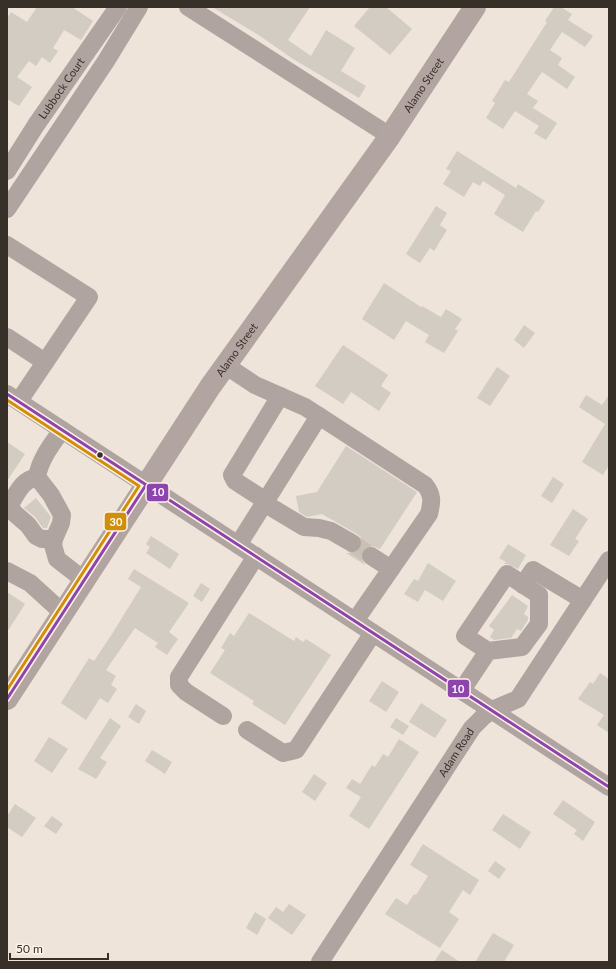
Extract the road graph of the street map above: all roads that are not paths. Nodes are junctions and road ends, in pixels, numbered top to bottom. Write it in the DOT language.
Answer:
graph roads {
  1 [pos="118,7"];
  2 [pos="139,7"];
  3 [pos="188,7"];
  4 [pos="475,7"];
  5 [pos="390,136"];
  6 [pos="7,171"];
  7 [pos="7,209"];
  8 [pos="7,245"];
  9 [pos="7,337"];
  10 [pos="45,362"];
  11 [pos="225,365"];
  12 [pos="280,396"];
  13 [pos="13,398"];
  14 [pos="319,416"];
  15 [pos="62,430"];
  16 [pos="37,477"];
  17 [pos="146,485"];
  18 [pos="265,502"];
  19 [pos="54,540"];
  20 [pos="352,543"];
  21 [pos="238,545"];
  22 [pos="256,556"];
  23 [pos="371,556"];
  24 [pos="609,560"];
  25 [pos="391,569"];
  26 [pos="7,571"];
  27 [pos="84,580"];
  28 [pos="524,585"];
  29 [pos="583,600"];
  30 [pos="63,613"];
  31 [pos="355,621"];
  32 [pos="373,633"];
  33 [pos="488,651"];
  34 [pos="462,690"];
  35 [pos="7,699"];
  36 [pos="492,710"];
  37 [pos="223,716"];
  38 [pos="247,730"];
  39 [pos="609,787"];
  40 [pos="320,962"];
  1 -- 6 [label="street, Lubbock Court"];
  2 -- 7 [label="street"];
  3 -- 5 [label="street"];
  4 -- 5 [label="main road, Alamo Street"];
  5 -- 11 [label="main road, Alamo Street"];
  8 -- 10 [label="street"];
  9 -- 10 [label="street"];
  10 -- 13 [label="street"];
  11 -- 12 [label="street"];
  11 -- 17 [label="main road, Alamo Street"];
  12 -- 14 [label="street"];
  12 -- 18 [label="street"];
  13 -- 15 [label="street"];
  14 -- 18 [label="street"];
  14 -- 25 [label="street"];
  15 -- 16 [label="street"];
  15 -- 17 [label="street"];
  16 -- 19 [label="street"];
  16 -- 19 [label="street"];
  17 -- 21 [label="street"];
  17 -- 27 [label="main road, Alamo Street"];
  18 -- 20 [label="street"];
  18 -- 21 [label="street"];
  19 -- 27 [label="street"];
  21 -- 22 [label="street"];
  22 -- 31 [label="street"];
  22 -- 37 [label="street"];
  23 -- 25 [label="street"];
  24 -- 29 [label="street, Adam Road"];
  25 -- 31 [label="street"];
  26 -- 30 [label="street"];
  27 -- 30 [label="main road, Alamo Street"];
  28 -- 29 [label="street"];
  28 -- 33 [label="street"];
  28 -- 33 [label="street"];
  29 -- 36 [label="street, Adam Road"];
  30 -- 35 [label="main road, Alamo Street"];
  31 -- 32 [label="street"];
  32 -- 34 [label="street"];
  32 -- 38 [label="street"];
  33 -- 34 [label="street"];
  34 -- 36 [label="street"];
  36 -- 39 [label="street"];
  36 -- 40 [label="street, Adam Road"];
}
